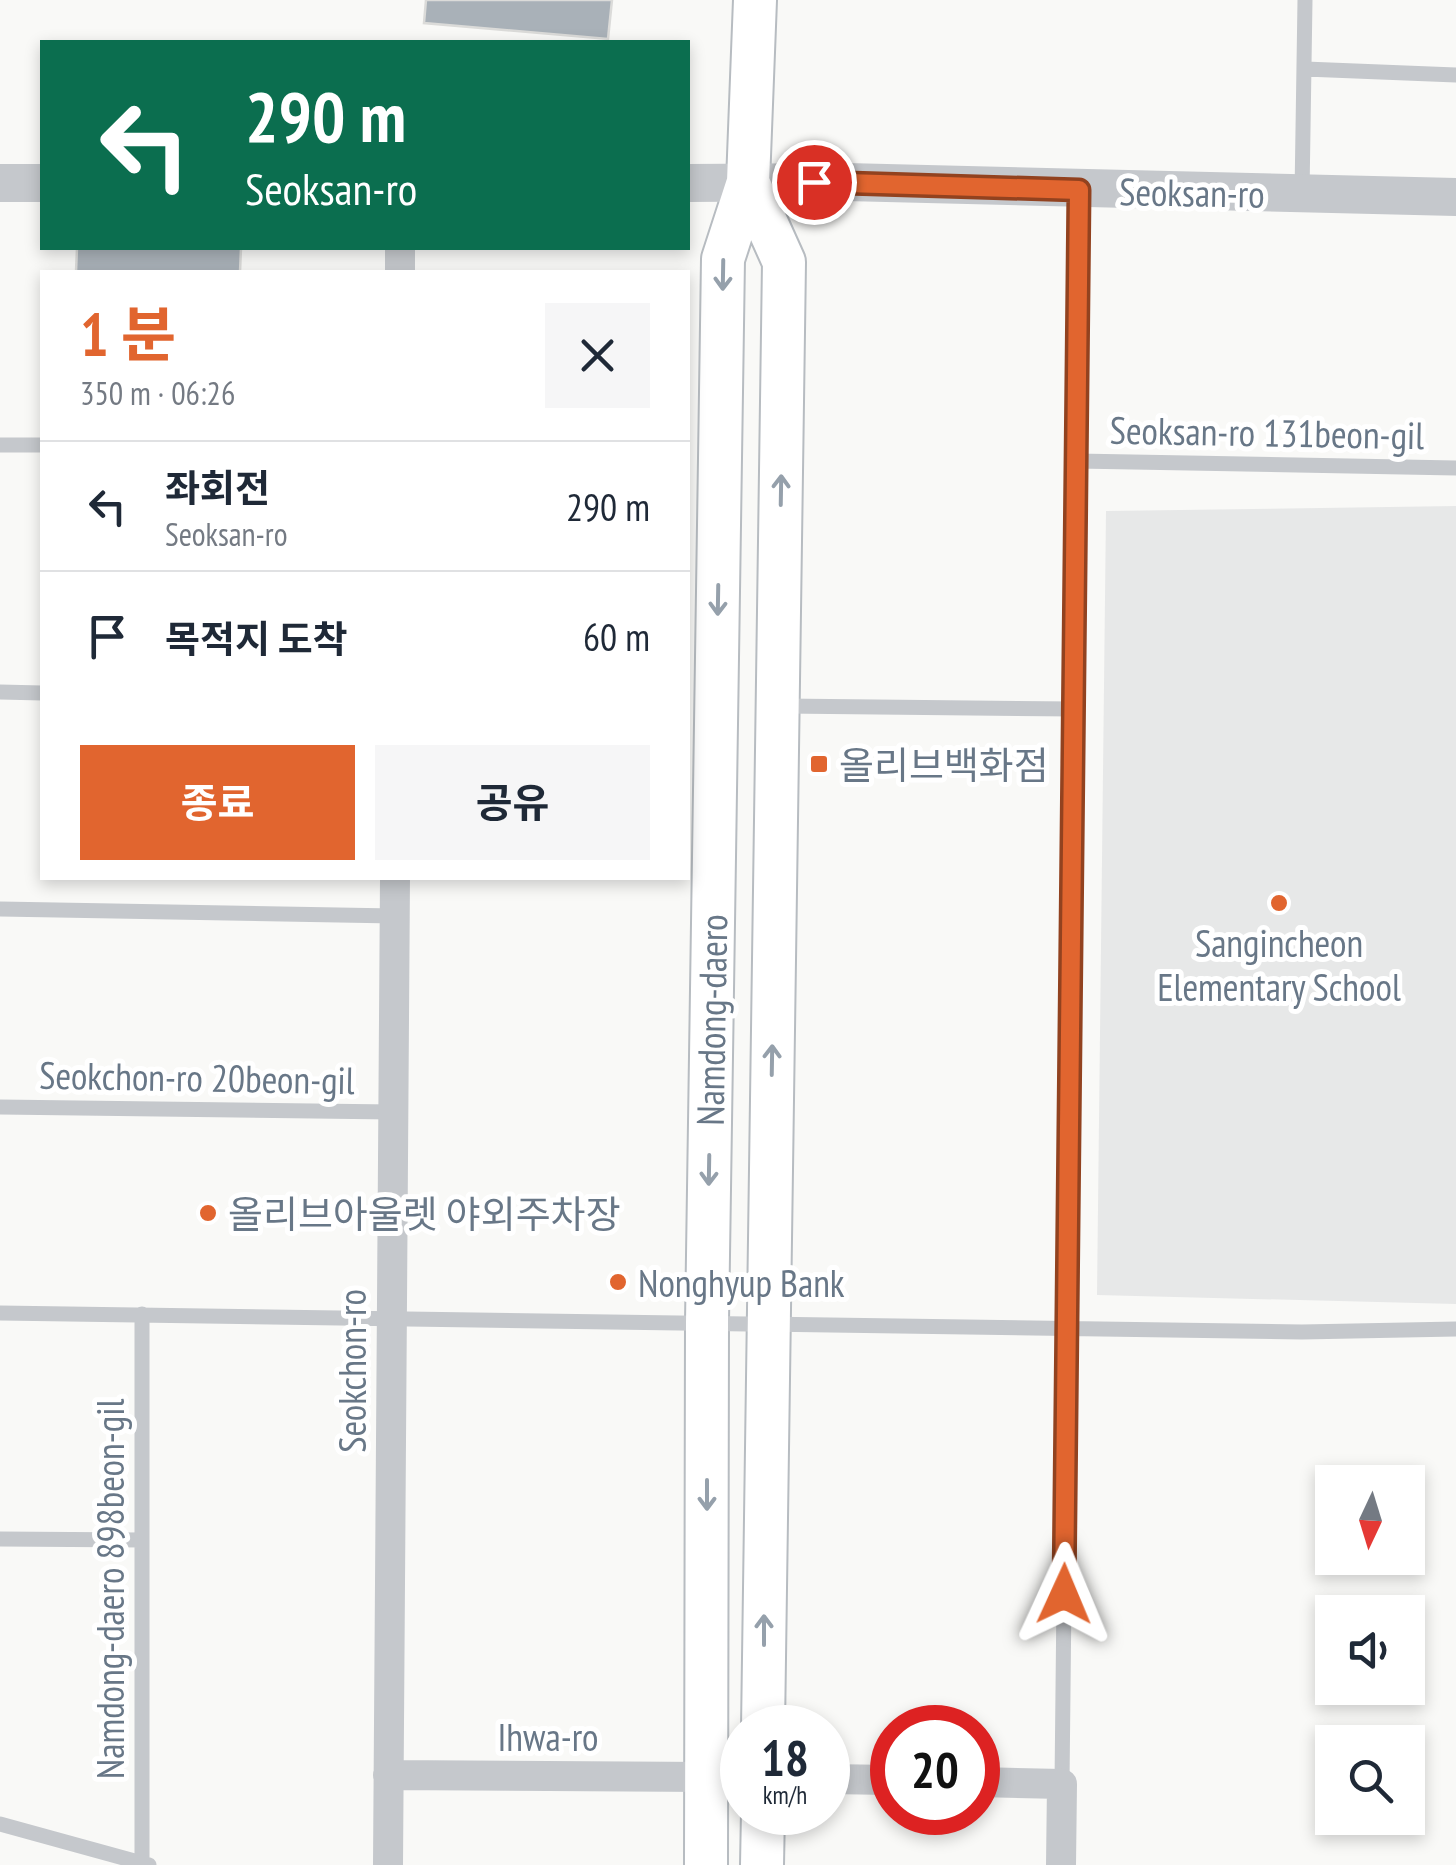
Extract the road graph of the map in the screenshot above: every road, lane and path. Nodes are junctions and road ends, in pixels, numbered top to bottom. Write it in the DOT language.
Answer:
graph roads {
  1 [pos="755,0"];
  2 [pos="1305,0"];
  3 [pos="1305,69"];
  4 [pos="1456,74"];
  5 [pos="748,182"];
  6 [pos="0,183"];
  7 [pos="40,183"];
  8 [pos="690,183"];
  9 [pos="1079,190"];
  10 [pos="1302,194"];
  11 [pos="1456,197"];
  12 [pos="0,445"];
  13 [pos="40,445"];
  14 [pos="1076,461"];
  15 [pos="1456,468"];
  16 [pos="0,692"];
  17 [pos="40,693"];
  18 [pos="778,706"];
  19 [pos="1074,708"];
  20 [pos="395,880"];
  21 [pos="0,909"];
  22 [pos="395,916"];
  23 [pos="0,1107"];
  24 [pos="394,1112"];
  25 [pos="0,1313"];
  26 [pos="142,1314"];
  27 [pos="392,1318"];
  28 [pos="738,1322"];
  29 [pos="1066,1329"];
  30 [pos="1456,1329"];
  31 [pos="0,1538"];
  32 [pos="142,1540"];
  33 [pos="762,1705"];
  34 [pos="388,1776"];
  35 [pos="707,1777"];
  36 [pos="1000,1783"];
  37 [pos="1062,1784"];
  38 [pos="0,1824"];
  39 [pos="762,1835"];
  40 [pos="146,1864"];
  41 [pos="388,1865"];
  42 [pos="706,1865"];
  43 [pos="762,1865"];
  44 [pos="1061,1865"];
  1 -- 5 [label="main road, Namdong-daero"];
  2 -- 3 [label="lane"];
  3 -- 4 [label="lane"];
  3 -- 10 [label="lane"];
  5 -- 8 [label="street, Seoksan-ro"];
  5 -- 9 [label="street, Seoksan-ro"];
  18 -- 5 [label="main road, one-way"];
  5 -- 28 [label="main road, Namdong-daero, one-way"];
  6 -- 7 [label="street"];
  9 -- 10 [label="street, Seoksan-ro"];
  9 -- 14 [label="lane"];
  10 -- 11 [label="street, Seoksan-ro"];
  12 -- 13 [label="lane"];
  14 -- 15 [label="lane, Seoksan-ro 131beon-gil"];
  14 -- 19 [label="lane"];
  16 -- 17 [label="lane"];
  18 -- 19 [label="lane"];
  28 -- 18 [label="main road, one-way"];
  19 -- 29 [label="lane"];
  20 -- 22 [label="street, Seokchon-ro"];
  21 -- 22 [label="lane"];
  22 -- 24 [label="street, Seokchon-ro"];
  23 -- 24 [label="lane, Seokchon-ro 20beon-gil"];
  24 -- 27 [label="street, Seokchon-ro"];
  25 -- 26 [label="lane"];
  26 -- 27 [label="lane"];
  26 -- 32 [label="lane, Namdong-daero 898beon-gil"];
  27 -- 28 [label="lane"];
  27 -- 34 [label="street, Seokchon-ro"];
  28 -- 29 [label="lane"];
  33 -- 28 [label="main road, one-way"];
  28 -- 35 [label="main road, Namdong-daero, one-way"];
  29 -- 30 [label="lane"];
  29 -- 37 [label="lane"];
  31 -- 32 [label="lane"];
  32 -- 40 [label="lane, Namdong-daero 898beon-gil"];
  34 -- 35 [label="street, Ihwa-ro"];
  34 -- 41 [label="street, Seokchon-ro"];
  35 -- 42 [label="main road, Namdong-daero"];
  36 -- 37 [label="street"];
  37 -- 44 [label="street"];
  38 -- 40 [label="lane"];
  39 -- 43 [label="main road"];
}
